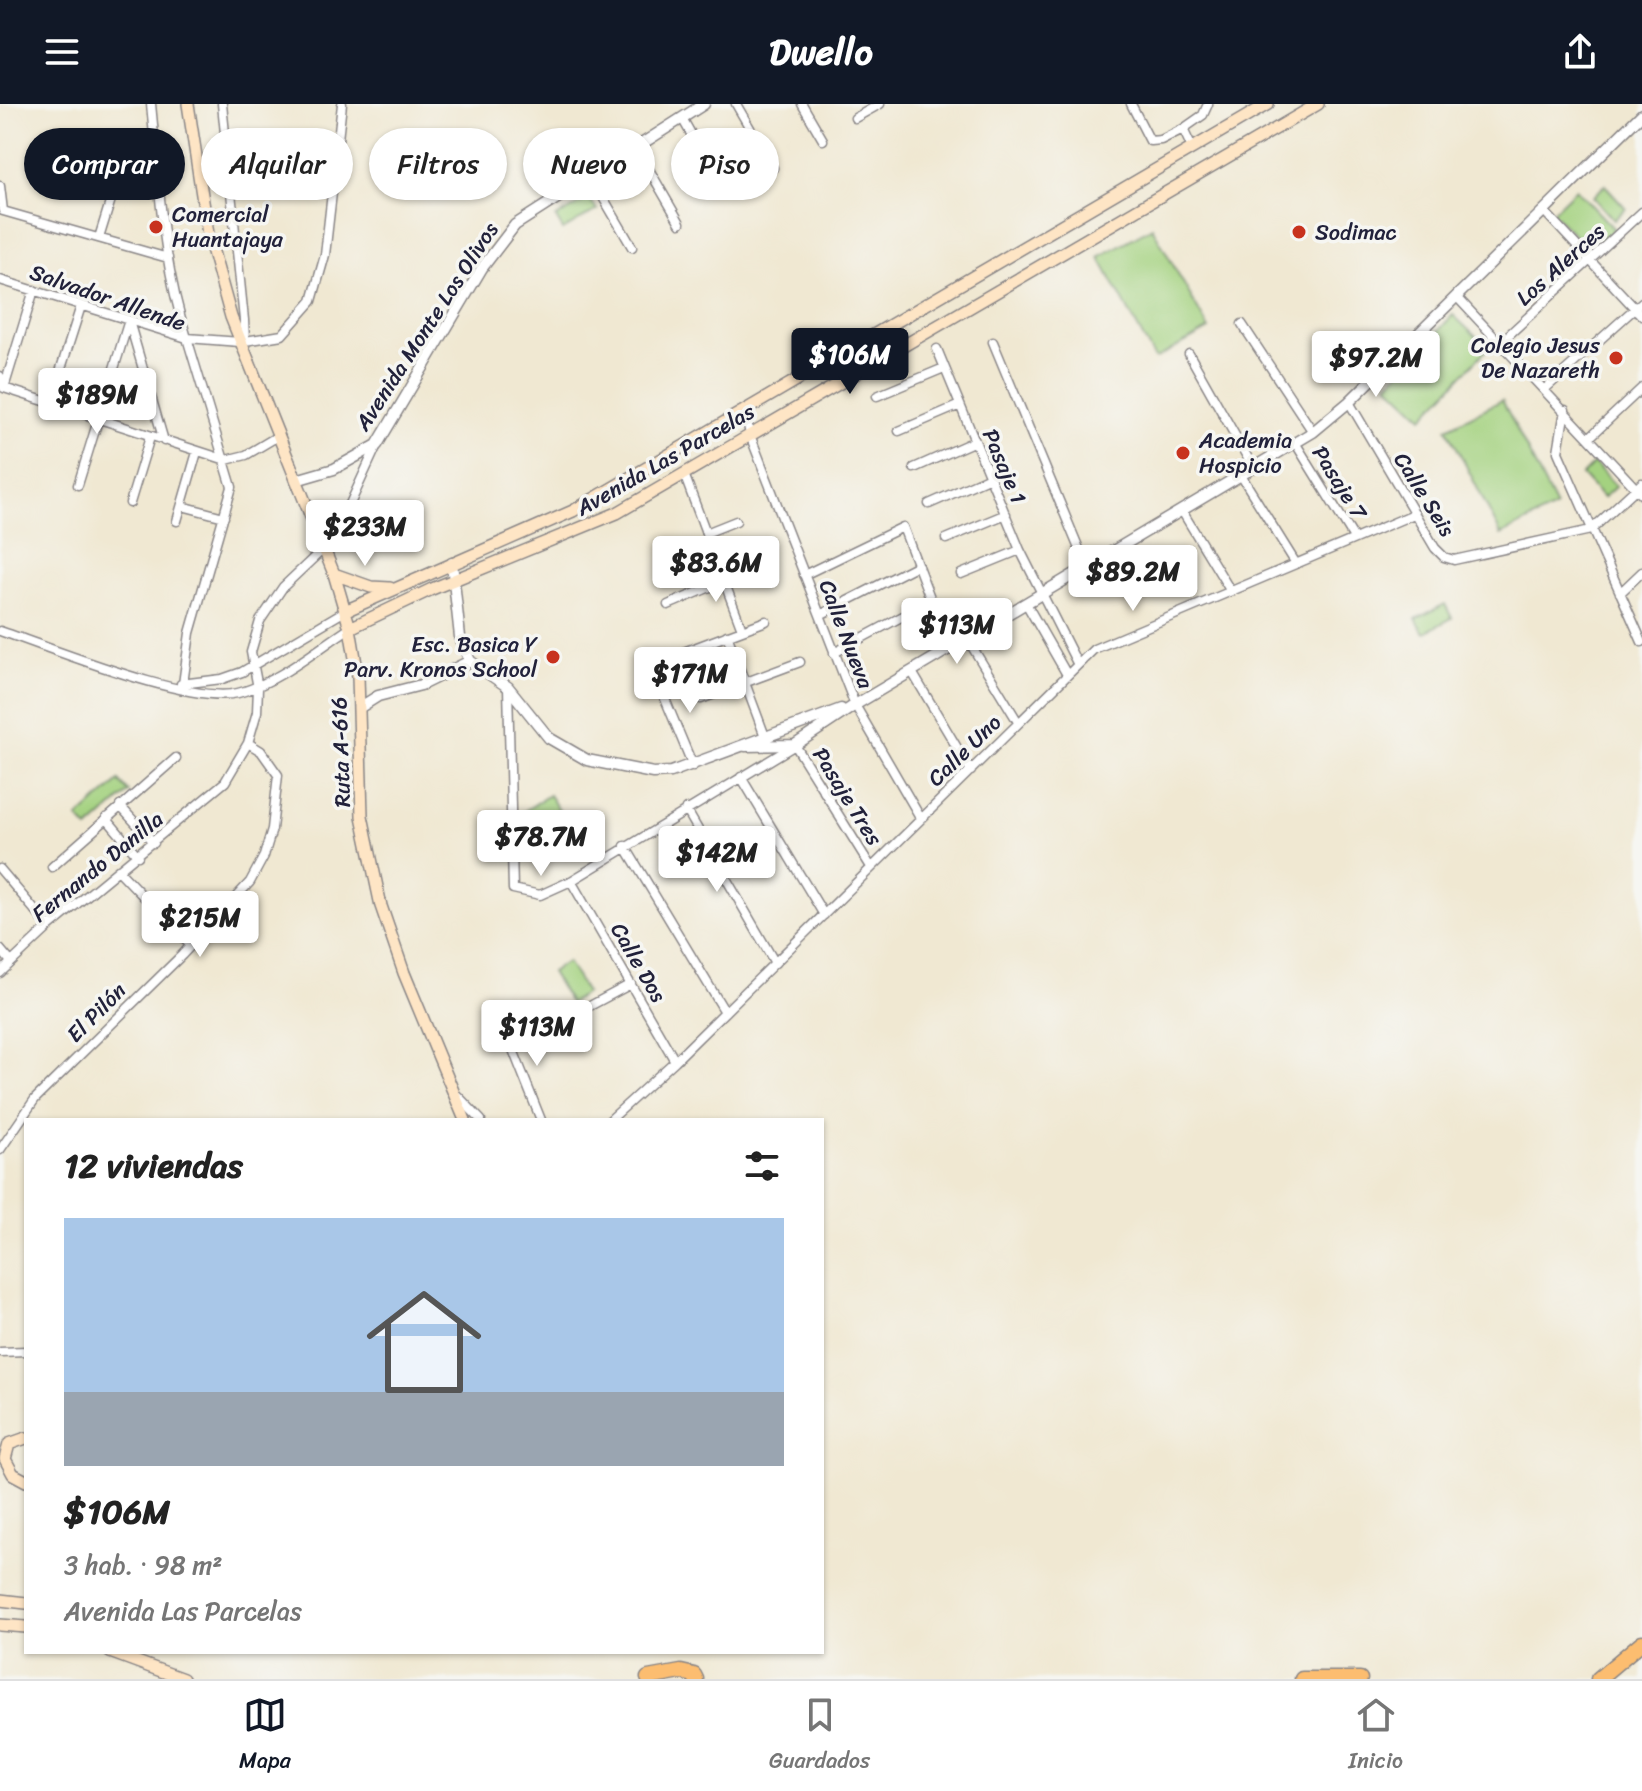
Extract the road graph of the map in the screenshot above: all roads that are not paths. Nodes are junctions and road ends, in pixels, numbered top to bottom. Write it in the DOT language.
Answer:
graph roads {
  1 [pos="151,104"];
  2 [pos="188,104"];
  3 [pos="222,104"];
  4 [pos="342,104"];
  5 [pos="704,104"];
  6 [pos="736,104"];
  7 [pos="803,104"];
  8 [pos="880,104"];
  9 [pos="1131,104"];
  10 [pos="1208,104"];
  11 [pos="1268,104"];
  12 [pos="1318,104"];
  13 [pos="1642,114"];
  14 [pos="682,118"];
  15 [pos="855,118"];
  16 [pos="153,128"];
  17 [pos="688,128"];
  18 [pos="750,128"];
  19 [pos="1183,129"];
  20 [pos="655,135"];
  21 [pos="823,140"];
  22 [pos="1192,148"];
  23 [pos="655,180"];
  24 [pos="0,186"];
  25 [pos="111,200"];
  26 [pos="161,200"];
  27 [pos="553,200"];
  28 [pos="605,200"];
  29 [pos="1,202"];
  30 [pos="1544,211"];
  31 [pos="1642,212"];
  32 [pos="680,223"];
  33 [pos="99,238"];
  34 [pos="632,247"];
  35 [pos="168,258"];
  36 [pos="1591,262"];
  37 [pos="0,280"];
  38 [pos="34,290"];
  39 [pos="1456,296"];
  40 [pos="81,306"];
  41 [pos="1640,309"];
  42 [pos="129,320"];
  43 [pos="1242,324"];
  44 [pos="187,338"];
  45 [pos="242,341"];
  46 [pos="993,342"];
  47 [pos="1501,342"];
  48 [pos="937,349"];
  49 [pos="1189,354"];
  50 [pos="944,368"];
  51 [pos="0,376"];
  52 [pos="4,388"];
  53 [pos="1546,388"];
  54 [pos="1642,388"];
  55 [pos="877,396"];
  56 [pos="1349,402"];
  57 [pos="50,403"];
  58 [pos="960,405"];
  59 [pos="745,410"];
  60 [pos="1565,410"];
  61 [pos="97,419"];
  62 [pos="899,431"];
  63 [pos="1313,432"];
  64 [pos="750,435"];
  65 [pos="278,436"];
  66 [pos="150,437"];
  67 [pos="1590,437"];
  68 [pos="164,441"];
  69 [pos="975,441"];
  70 [pos="1296,444"];
  71 [pos="377,445"];
  72 [pos="197,452"];
  73 [pos="226,460"];
  74 [pos="914,468"];
  75 [pos="1254,469"];
  76 [pos="684,474"];
  77 [pos="990,477"];
  78 [pos="1242,477"];
  79 [pos="296,480"];
  80 [pos="78,485"];
  81 [pos="1640,489"];
  82 [pos="130,503"];
  83 [pos="929,504"];
  84 [pos="182,506"];
  85 [pos="1182,511"];
  86 [pos="1006,514"];
  87 [pos="1414,514"];
  88 [pos="224,517"];
  89 [pos="177,521"];
  90 [pos="736,521"];
  91 [pos="1591,530"];
  92 [pos="706,533"];
  93 [pos="1354,538"];
  94 [pos="946,539"];
  95 [pos="322,550"];
  96 [pos="1020,550"];
  97 [pos="1295,562"];
  98 [pos="452,563"];
  99 [pos="918,565"];
  100 [pos="1087,568"];
  101 [pos="750,570"];
  102 [pos="1642,572"];
  103 [pos="334,574"];
  104 [pos="961,574"];
  105 [pos="804,575"];
  106 [pos="455,580"];
  107 [pos="725,583"];
  108 [pos="390,588"];
  109 [pos="1230,590"];
  110 [pos="1620,593"];
  111 [pos="1041,596"];
  112 [pos="931,601"];
  113 [pos="668,605"];
  114 [pos="1027,605"];
  115 [pos="345,611"];
  116 [pos="820,615"];
  117 [pos="766,621"];
  118 [pos="350,628"];
  119 [pos="742,629"];
  120 [pos="0,631"];
  121 [pos="727,635"];
  122 [pos="968,640"];
  123 [pos="1642,642"];
  124 [pos="950,650"];
  125 [pos="681,653"];
  126 [pos="834,653"];
  127 [pos="470,661"];
  128 [pos="800,662"];
  129 [pos="1077,663"];
  130 [pos="252,667"];
  131 [pos="912,672"];
  132 [pos="1066,673"];
  133 [pos="744,682"];
  134 [pos="183,684"];
  135 [pos="257,685"];
  136 [pos="168,686"];
  137 [pos="508,687"];
  138 [pos="663,694"];
  139 [pos="701,699"];
  140 [pos="855,705"];
  141 [pos="359,708"];
  142 [pos="1018,722"];
  143 [pos="767,742"];
  144 [pos="248,743"];
  145 [pos="795,745"];
  146 [pos="176,758"];
  147 [pos="693,766"];
  148 [pos="971,771"];
  149 [pos="741,777"];
  150 [pos="120,806"];
  151 [pos="686,809"];
  152 [pos="920,817"];
  153 [pos="106,818"];
  154 [pos="154,843"];
  155 [pos="625,846"];
  156 [pos="138,856"];
  157 [pos="52,867"];
  158 [pos="871,867"];
  159 [pos="0,869"];
  160 [pos="119,871"];
  161 [pos="571,881"];
  162 [pos="824,915"];
  163 [pos="49,927"];
  164 [pos="191,946"];
  165 [pos="0,949"];
  166 [pos="11,962"];
  167 [pos="775,963"];
  168 [pos="0,973"];
  169 [pos="631,984"];
  170 [pos="725,1012"];
  171 [pos="573,1015"];
  172 [pos="504,1027"];
  173 [pos="675,1061"];
  174 [pos="452,1089"];
  175 [pos="464,1118"];
  176 [pos="479,1118"];
  177 [pos="540,1118"];
  178 [pos="612,1118"];
  179 [pos="0,1150"];
  180 [pos="24,1351"];
  181 [pos="0,1352"];
  182 [pos="24,1439"];
  183 [pos="24,1480"];
  184 [pos="0,1600"];
  185 [pos="24,1603"];
  186 [pos="0,1625"];
  187 [pos="24,1627"];
  188 [pos="1642,1642"];
  189 [pos="115,1654"];
  190 [pos="183,1679"];
  191 [pos="647,1679"];
  192 [pos="696,1679"];
  193 [pos="1302,1679"];
  194 [pos="1360,1679"];
  195 [pos="1598,1679"];
  1 -- 16 [label="street"];
  2 -- 45 [label="main road, Ruta A-616"];
  3 -- 45 [label="street"];
  4 -- 45 [label="street"];
  5 -- 14 [label="street, Avenida Monte Los Olivos"];
  6 -- 18 [label="street"];
  7 -- 21 [label="street"];
  8 -- 15 [label="street"];
  9 -- 19 [label="street"];
  10 -- 19 [label="street"];
  11 -- 22 [label="main road, Avenida Las Parcelas"];
  12 -- 64 [label="main road, Avenida Las Parcelas"];
  13 -- 30 [label="street"];
  14 -- 17 [label="street"];
  14 -- 20 [label="street, Avenida Monte Los Olivos"];
  19 -- 22 [label="street"];
  22 -- 59 [label="main road, Avenida Las Parcelas"];
  23 -- 32 [label="street"];
  24 -- 29 [label="street"];
  25 -- 33 [label="street"];
  26 -- 35 [label="street"];
  27 -- 71 [label="street, Avenida Monte Los Olivos"];
  28 -- 34 [label="street"];
  29 -- 33 [label="street"];
  30 -- 36 [label="street"];
  30 -- 39 [label="street"];
  31 -- 36 [label="street, Los Alerces"];
  33 -- 35 [label="street"];
  35 -- 44 [label="street"];
  36 -- 41 [label="street"];
  36 -- 47 [label="street, Los Alerces"];
  37 -- 38 [label="street, Salvador Allende"];
  38 -- 40 [label="street, Salvador Allende"];
  38 -- 52 [label="street"];
  39 -- 47 [label="street"];
  39 -- 56 [label="street"];
  40 -- 42 [label="street, Salvador Allende"];
  40 -- 57 [label="street"];
  41 -- 53 [label="street"];
  42 -- 44 [label="street, Salvador Allende"];
  42 -- 61 [label="street"];
  42 -- 68 [label="street"];
  43 -- 63 [label="street"];
  44 -- 45 [label="street"];
  44 -- 73 [label="street, Salvador Allende"];
  45 -- 65 [label="main road, Ruta A-616"];
  46 -- 100 [label="street"];
  47 -- 53 [label="street"];
  48 -- 50 [label="street, Pasaje 1"];
  49 -- 75 [label="street"];
  50 -- 55 [label="street"];
  50 -- 58 [label="street, Pasaje 1"];
  51 -- 52 [label="street"];
  52 -- 57 [label="street"];
  53 -- 60 [label="street"];
  54 -- 67 [label="street"];
  56 -- 63 [label="street"];
  56 -- 87 [label="street, Calle Seis"];
  57 -- 61 [label="street"];
  58 -- 62 [label="street"];
  58 -- 69 [label="street, Pasaje 1"];
  59 -- 64 [label="street, Calle Nueva"];
  59 -- 98 [label="main road, Avenida Las Parcelas"];
  60 -- 67 [label="street"];
  60 -- 91 [label="street"];
  61 -- 66 [label="street"];
  61 -- 80 [label="street"];
  63 -- 70 [label="street"];
  64 -- 76 [label="main road, Avenida Las Parcelas"];
  64 -- 105 [label="street, Calle Nueva"];
  65 -- 73 [label="street"];
  65 -- 79 [label="main road, Ruta A-616"];
  66 -- 68 [label="street"];
  66 -- 82 [label="street"];
  67 -- 81 [label="street"];
  68 -- 72 [label="street"];
  69 -- 74 [label="street"];
  69 -- 77 [label="street, Pasaje 1"];
  70 -- 75 [label="street"];
  70 -- 93 [label="street, Pasaje 7"];
  71 -- 79 [label="street, Avenida Monte Los Olivos"];
  71 -- 95 [label="street"];
  72 -- 73 [label="street"];
  72 -- 84 [label="street"];
  73 -- 88 [label="street, Salvador Allende"];
  75 -- 78 [label="street"];
  76 -- 92 [label="street"];
  76 -- 106 [label="main road, Avenida Las Parcelas"];
  77 -- 83 [label="street"];
  77 -- 86 [label="street, Pasaje 1"];
  78 -- 85 [label="street"];
  78 -- 97 [label="street"];
  79 -- 95 [label="main road, Ruta A-616"];
  81 -- 91 [label="street"];
  84 -- 88 [label="street"];
  84 -- 89 [label="street"];
  85 -- 100 [label="street"];
  85 -- 109 [label="street"];
  86 -- 94 [label="street"];
  86 -- 96 [label="street, Pasaje 1"];
  87 -- 91 [label="street, Calle Seis"];
  87 -- 93 [label="street, Calle Uno"];
  88 -- 134 [label="street, Salvador Allende"];
  90 -- 92 [label="street"];
  91 -- 110 [label="street"];
  92 -- 107 [label="street"];
  93 -- 97 [label="street, Calle Uno"];
  95 -- 103 [label="main road, Ruta A-616"];
  95 -- 130 [label="street"];
  96 -- 104 [label="street"];
  96 -- 111 [label="street, Pasaje 1"];
  97 -- 109 [label="street, Calle Uno"];
  98 -- 106 [label="street"];
  98 -- 108 [label="main road, Avenida Las Parcelas"];
  99 -- 105 [label="street"];
  99 -- 112 [label="street"];
  99 -- 116 [label="street"];
  100 -- 111 [label="street"];
  101 -- 107 [label="street"];
  102 -- 110 [label="street"];
  103 -- 108 [label="main road"];
  103 -- 115 [label="main road, Ruta A-616"];
  105 -- 116 [label="street, Calle Nueva"];
  106 -- 118 [label="main road, Avenida Las Parcelas"];
  106 -- 127 [label="street"];
  107 -- 113 [label="street"];
  107 -- 119 [label="street"];
  108 -- 115 [label="main road, Avenida Las Parcelas"];
  109 -- 129 [label="street, Calle Uno"];
  110 -- 123 [label="street"];
  111 -- 114 [label="street"];
  111 -- 129 [label="street, Pasaje 1"];
  112 -- 124 [label="street"];
  112 -- 126 [label="street"];
  114 -- 122 [label="street"];
  114 -- 132 [label="street"];
  115 -- 118 [label="main road, Ruta A-616"];
  115 -- 130 [label="street"];
  116 -- 126 [label="street, Calle Nueva"];
  117 -- 119 [label="street"];
  118 -- 135 [label="street"];
  118 -- 141 [label="main road, Ruta A-616"];
  119 -- 121 [label="street"];
  120 -- 136 [label="street"];
  121 -- 125 [label="street"];
  121 -- 133 [label="street"];
  122 -- 124 [label="street"];
  122 -- 142 [label="street"];
  124 -- 131 [label="street"];
  126 -- 140 [label="street, Calle Nueva"];
  127 -- 137 [label="street"];
  127 -- 141 [label="street"];
  128 -- 133 [label="street"];
  129 -- 132 [label="street, Calle Uno"];
  130 -- 134 [label="street"];
  130 -- 135 [label="street"];
  131 -- 140 [label="street"];
  131 -- 148 [label="street"];
  132 -- 142 [label="street, Calle Uno"];
  133 -- 139 [label="street"];
  133 -- 143 [label="street"];
  134 -- 136 [label="street"];
  135 -- 136 [label="street"];
  135 -- 144 [label="street, Fernando Danilla"];
  137 -- 147 [label="street"];
  137 -- 161 [label="street"];
  138 -- 147 [label="street"];
  140 -- 143 [label="street"];
  140 -- 145 [label="street"];
  140 -- 152 [label="street, Calle Nueva"];
  141 -- 174 [label="main road, Ruta A-616"];
  142 -- 148 [label="street, Calle Uno"];
  143 -- 145 [label="street"];
  143 -- 147 [label="street"];
  144 -- 154 [label="street, Fernando Danilla"];
  144 -- 164 [label="street, El Pilón"];
  145 -- 149 [label="street"];
  145 -- 158 [label="street, Pasaje Tres"];
  146 -- 150 [label="street"];
  148 -- 152 [label="street, Calle Uno"];
  149 -- 151 [label="street"];
  149 -- 162 [label="street"];
  150 -- 153 [label="street"];
  150 -- 154 [label="street"];
  151 -- 155 [label="street"];
  151 -- 167 [label="street"];
  152 -- 158 [label="street, Calle Uno"];
  153 -- 156 [label="street"];
  153 -- 157 [label="street"];
  154 -- 156 [label="street, Fernando Danilla"];
  155 -- 161 [label="street"];
  155 -- 170 [label="street"];
  156 -- 160 [label="street, Fernando Danilla"];
  158 -- 162 [label="street, Calle Uno"];
  159 -- 163 [label="street"];
  160 -- 163 [label="street, Fernando Danilla"];
  160 -- 164 [label="street"];
  161 -- 169 [label="street, Calle Dos"];
  162 -- 167 [label="street, Calle Uno"];
  163 -- 166 [label="street, Fernando Danilla"];
  164 -- 179 [label="street, El Pilón"];
  165 -- 166 [label="street"];
  166 -- 168 [label="street, Fernando Danilla"];
  167 -- 170 [label="street, Calle Uno"];
  169 -- 171 [label="street"];
  169 -- 173 [label="street, Calle Dos"];
  170 -- 173 [label="street, Calle Uno"];
  172 -- 177 [label="street"];
  173 -- 178 [label="street, Calle Uno"];
  174 -- 175 [label="main road, Ruta A-616"];
  174 -- 176 [label="street"];
  180 -- 181 [label="street"];
  182 -- 183 [label="main road"];
  184 -- 185 [label="main road"];
  186 -- 187 [label="main road"];
  188 -- 195 [label="highway"];
  189 -- 190 [label="main road"];
  191 -- 192 [label="highway"];
  193 -- 194 [label="highway"];
}
